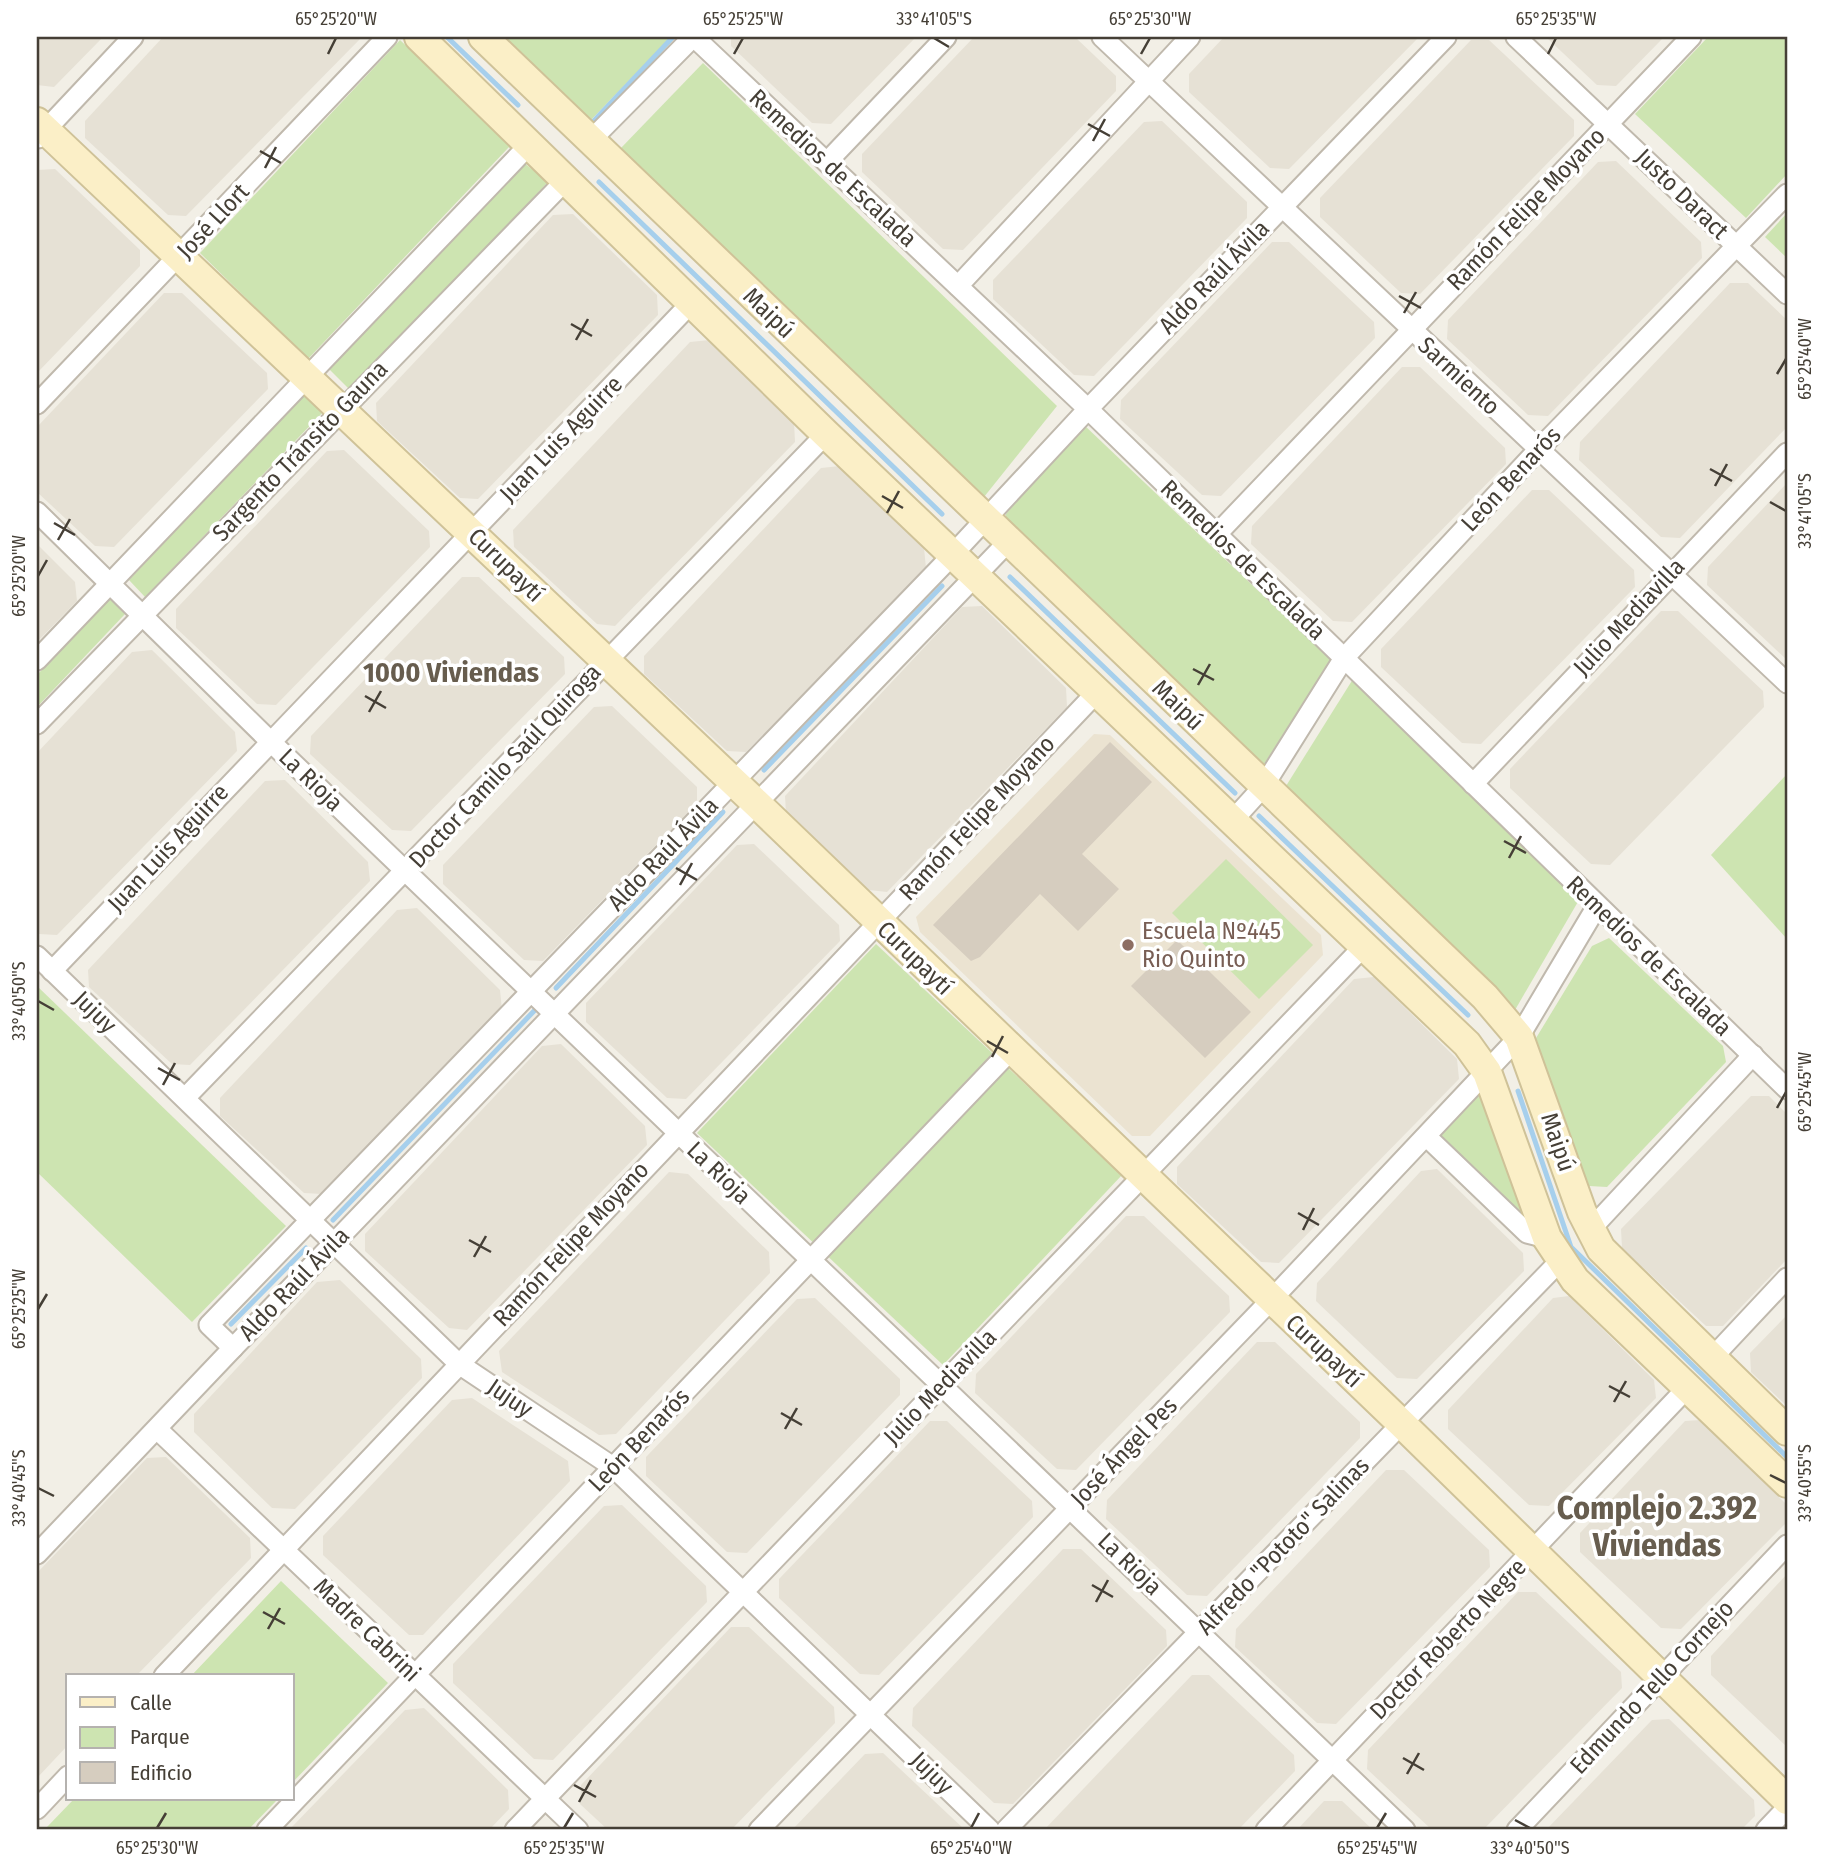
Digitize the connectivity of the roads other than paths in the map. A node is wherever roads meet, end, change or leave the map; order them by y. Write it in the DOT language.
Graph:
graph roads {
  1 [pos="133,37"];
  2 [pos="387,37"];
  3 [pos="419,37"];
  4 [pos="483,37"];
  5 [pos="693,37"];
  6 [pos="946,37"];
  7 [pos="1102,37"];
  8 [pos="1190,37"];
  9 [pos="1446,37"];
  10 [pos="1516,37"];
  11 [pos="1691,37"];
  12 [pos="1149,80"];
  13 [pos="555,105"];
  14 [pos="1609,123"];
  15 [pos="40,131"];
  16 [pos="590,141"];
  17 [pos="530,145"];
  18 [pos="827,162"];
  19 [pos="565,181"];
  20 [pos="1787,194"];
  21 [pos="1284,205"];
  22 [pos="1738,247"];
  23 [pos="180,256"];
  24 [pos="958,286"];
  25 [pos="1787,294"];
  26 [pos="693,302"];
  27 [pos="1411,331"];
  28 [pos="307,377"];
  29 [pos="37,404"];
  30 [pos="342,409"];
  31 [pos="1088,409"];
  32 [pos="826,434"];
  33 [pos="1538,450"];
  34 [pos="1787,453"];
  35 [pos="37,512"];
  36 [pos="985,520"];
  37 [pos="471,532"];
  38 [pos="1217,534"];
  39 [pos="1008,542"];
  40 [pos="953,555"];
  41 [pos="1670,574"];
  42 [pos="976,576"];
  43 [pos="109,583"];
  44 [pos="141,614"];
  45 [pos="1343,658"];
  46 [pos="37,660"];
  47 [pos="605,660"];
  48 [pos="1787,683"];
  49 [pos="1097,692"];
  50 [pos="37,723"];
  51 [pos="272,743"];
  52 [pos="732,781"];
  53 [pos="1473,784"];
  54 [pos="1263,787"];
  55 [pos="755,803"];
  56 [pos="1233,820"];
  57 [pos="406,872"];
  58 [pos="1597,906"];
  59 [pos="878,923"];
  60 [pos="1365,945"];
  61 [pos="37,956"];
  62 [pos="52,971"];
  63 [pos="532,991"];
  64 [pos="554,1014"];
  65 [pos="1519,1037"];
  66 [pos="1011,1050"];
  67 [pos="1753,1055"];
  68 [pos="1487,1072"];
  69 [pos="1787,1089"];
  70 [pos="185,1098"];
  71 [pos="677,1132"];
  72 [pos="1427,1137"];
  73 [pos="1140,1174"];
  74 [pos="311,1219"];
  75 [pos="1589,1231"];
  76 [pos="334,1242"];
  77 [pos="1554,1249"];
  78 [pos="810,1261"];
  79 [pos="1787,1278"];
  80 [pos="1270,1300"];
  81 [pos="233,1348"];
  82 [pos="1712,1359"];
  83 [pos="459,1364"];
  84 [pos="942,1386"];
  85 [pos="1688,1387"];
  86 [pos="1402,1424"];
  87 [pos="157,1429"];
  88 [pos="1787,1431"];
  89 [pos="613,1466"];
  90 [pos="1787,1483"];
  91 [pos="1071,1508"];
  92 [pos="1787,1545"];
  93 [pos="284,1550"];
  94 [pos="1531,1551"];
  95 [pos="37,1554"];
  96 [pos="744,1590"];
  97 [pos="1200,1632"];
  98 [pos="166,1674"];
  99 [pos="416,1675"];
  100 [pos="1661,1676"];
  101 [pos="872,1714"];
  102 [pos="1333,1760"];
  103 [pos="66,1778"];
  104 [pos="545,1799"];
  105 [pos="1787,1800"];
  106 [pos="1787,1808"];
  107 [pos="37,1809"];
  108 [pos="267,1830"];
  109 [pos="515,1830"];
  110 [pos="578,1830"];
  111 [pos="759,1830"];
  112 [pos="990,1830"];
  113 [pos="1006,1830"];
  114 [pos="1266,1830"];
  115 [pos="1405,1830"];
  116 [pos="1517,1830"];
  117 [pos="1766,1830"];
  1 -- 15 [label="street"];
  2 -- 23 [label="street, José Llort"];
  3 -- 17 [label="street, Maipú"];
  4 -- 13 [label="street, Maipú"];
  5 -- 16 [label="street"];
  5 -- 18 [label="street, Remedios de Escalada"];
  6 -- 18 [label="street"];
  7 -- 12 [label="street, Sarmiento"];
  8 -- 12 [label="street"];
  9 -- 21 [label="street, Aldo Raúl Ávila"];
  10 -- 14 [label="street, Justo Daract"];
  11 -- 14 [label="street, Ramón Felipe Moyano"];
  12 -- 21 [label="street, Sarmiento"];
  12 -- 24 [label="street"];
  13 -- 16 [label="street, Maipú"];
  13 -- 17 [label="street"];
  14 -- 22 [label="street, Justo Daract"];
  14 -- 27 [label="street, Ramón Felipe Moyano"];
  15 -- 23 [label="street, Curupaytí"];
  16 -- 19 [label="street"];
  16 -- 36 [label="street, Maipú"];
  17 -- 19 [label="street, Maipú"];
  17 -- 28 [label="street, Sargento Tránsito Gauna"];
  18 -- 24 [label="street, Remedios de Escalada"];
  19 -- 26 [label="street, Maipú"];
  19 -- 30 [label="street, Sargento Tránsito Gauna"];
  20 -- 22 [label="street, León Benarós"];
  21 -- 27 [label="street, Sarmiento"];
  21 -- 31 [label="street, Aldo Raúl Ávila"];
  22 -- 25 [label="street, Justo Daract"];
  22 -- 33 [label="street, León Benarós"];
  23 -- 28 [label="street, Curupaytí"];
  23 -- 29 [label="street, José Llort"];
  24 -- 31 [label="street, Remedios de Escalada"];
  26 -- 32 [label="street, Maipú"];
  26 -- 37 [label="street, Juan Luis Aguirre"];
  27 -- 33 [label="street, Sarmiento"];
  27 -- 38 [label="street, Ramón Felipe Moyano"];
  28 -- 30 [label="street, Curupaytí"];
  28 -- 43 [label="street, Sargento Tránsito Gauna"];
  30 -- 37 [label="street, Curupaytí"];
  30 -- 44 [label="street, Sargento Tránsito Gauna"];
  31 -- 36 [label="street, Aldo Raúl Ávila"];
  31 -- 38 [label="street, Remedios de Escalada"];
  32 -- 40 [label="street, Maipú"];
  32 -- 47 [label="street, Doctor Camilo Saúl Quiroga"];
  33 -- 41 [label="street, Sarmiento"];
  33 -- 45 [label="street, León Benarós"];
  34 -- 41 [label="street, Julio Mediavilla"];
  35 -- 43 [label="street, La Rioja"];
  36 -- 39 [label="street, Maipú"];
  36 -- 40 [label="street, Aldo Raúl Ávila"];
  37 -- 47 [label="street, Curupaytí"];
  37 -- 51 [label="street, Juan Luis Aguirre"];
  38 -- 45 [label="street, Remedios de Escalada"];
  39 -- 42 [label="street, Aldo Raúl Ávila"];
  39 -- 54 [label="street, Maipú"];
  40 -- 42 [label="street, Maipú"];
  40 -- 52 [label="street, Aldo Raúl Ávila"];
  41 -- 48 [label="street, Sarmiento"];
  41 -- 53 [label="street, Julio Mediavilla"];
  42 -- 49 [label="street, Maipú"];
  42 -- 55 [label="street, Aldo Raúl Ávila"];
  43 -- 44 [label="street, La Rioja"];
  43 -- 46 [label="street, Sargento Tránsito Gauna"];
  44 -- 50 [label="street, Sargento Tránsito Gauna"];
  44 -- 51 [label="street, La Rioja"];
  45 -- 53 [label="street, Remedios de Escalada"];
  45 -- 54 [label="street, León Benarós"];
  47 -- 52 [label="street, Curupaytí"];
  47 -- 57 [label="street, Doctor Camilo Saúl Quiroga"];
  49 -- 56 [label="street, Maipú"];
  49 -- 59 [label="street, Ramón Felipe Moyano"];
  51 -- 57 [label="street, La Rioja"];
  51 -- 62 [label="street, Juan Luis Aguirre"];
  52 -- 55 [label="street, Curupaytí"];
  52 -- 63 [label="street, Aldo Raúl Ávila"];
  53 -- 58 [label="street, Remedios de Escalada"];
  54 -- 56 [label="street, León Benarós"];
  54 -- 65 [label="street, Maipú"];
  55 -- 59 [label="street, Curupaytí"];
  55 -- 64 [label="street, Aldo Raúl Ávila"];
  56 -- 60 [label="street, Maipú"];
  57 -- 63 [label="street, La Rioja"];
  57 -- 70 [label="street, Doctor Camilo Saúl Quiroga"];
  58 -- 65 [label="street"];
  58 -- 67 [label="street, Remedios de Escalada"];
  59 -- 66 [label="street, Curupaytí"];
  59 -- 71 [label="street, Ramón Felipe Moyano"];
  60 -- 68 [label="street, Maipú"];
  60 -- 73 [label="street, Julio Mediavilla"];
  61 -- 62 [label="street, Jujuy"];
  62 -- 70 [label="street, Jujuy"];
  63 -- 64 [label="street, La Rioja"];
  63 -- 74 [label="street, Aldo Raúl Ávila"];
  64 -- 71 [label="street, La Rioja"];
  64 -- 76 [label="street, Aldo Raúl Ávila"];
  65 -- 68 [label="street, José Ángel Pes"];
  65 -- 75 [label="street, Maipú"];
  66 -- 73 [label="street, Curupaytí"];
  66 -- 78 [label="street, León Benarós"];
  67 -- 69 [label="street, Remedios de Escalada"];
  67 -- 75 [label="street"];
  68 -- 72 [label="street, José Ángel Pes"];
  68 -- 77 [label="street, Maipú"];
  70 -- 74 [label="street, Jujuy"];
  71 -- 78 [label="street, La Rioja"];
  71 -- 83 [label="street, Ramón Felipe Moyano"];
  72 -- 77 [label="street, Maipú"];
  72 -- 80 [label="street, José Ángel Pes"];
  73 -- 80 [label="street, Curupaytí"];
  73 -- 84 [label="street, Julio Mediavilla"];
  74 -- 76 [label="street, Jujuy"];
  74 -- 81 [label="street, Aldo Raúl Ávila"];
  75 -- 82 [label="street, Maipú"];
  76 -- 81 [label="street, Aldo Raúl Ávila"];
  76 -- 83 [label="street, Jujuy"];
  77 -- 85 [label="street, Maipú"];
  77 -- 86 [label="street, Alfredo \"Pototo\" Salinas"];
  78 -- 84 [label="street, La Rioja"];
  78 -- 89 [label="street, León Benarós"];
  79 -- 82 [label="street"];
  80 -- 86 [label="street, Curupaytí"];
  80 -- 91 [label="street, José Ángel Pes"];
  81 -- 87 [label="street"];
  82 -- 88 [label="street, Maipú"];
  83 -- 89 [label="street, Jujuy"];
  83 -- 93 [label="street, Ramón Felipe Moyano"];
  84 -- 91 [label="street, La Rioja"];
  84 -- 96 [label="street, Julio Mediavilla"];
  85 -- 90 [label="street, Maipú"];
  85 -- 94 [label="street, Doctor Roberto Negre"];
  86 -- 94 [label="street, Curupaytí"];
  86 -- 97 [label="street, Alfredo \"Pototo\" Salinas"];
  87 -- 93 [label="street, Madre Cabrini"];
  87 -- 95 [label="street"];
  89 -- 96 [label="street, Jujuy"];
  89 -- 99 [label="street, León Benarós"];
  91 -- 97 [label="street, La Rioja"];
  91 -- 101 [label="street, José Ángel Pes"];
  92 -- 100 [label="street, Edmundo Tello Cornejo"];
  93 -- 98 [label="street, Ramón Felipe Moyano"];
  93 -- 99 [label="street, Madre Cabrini"];
  94 -- 100 [label="street, Curupaytí"];
  94 -- 102 [label="street, Doctor Roberto Negre"];
  96 -- 101 [label="street, Jujuy"];
  96 -- 104 [label="street, Julio Mediavilla"];
  97 -- 102 [label="street, La Rioja"];
  97 -- 113 [label="street, Alfredo \"Pototo\" Salinas"];
  99 -- 104 [label="street, Madre Cabrini"];
  99 -- 108 [label="street, León Benarós"];
  100 -- 105 [label="street, Curupaytí"];
  100 -- 116 [label="street, Edmundo Tello Cornejo"];
  101 -- 111 [label="street, José Ángel Pes"];
  101 -- 112 [label="street, Jujuy"];
  102 -- 114 [label="street, Doctor Roberto Negre"];
  102 -- 115 [label="street, La Rioja"];
  103 -- 107 [label="street"];
  104 -- 109 [label="street, Julio Mediavilla"];
  104 -- 110 [label="street, Madre Cabrini"];
  106 -- 117 [label="street"];
}
